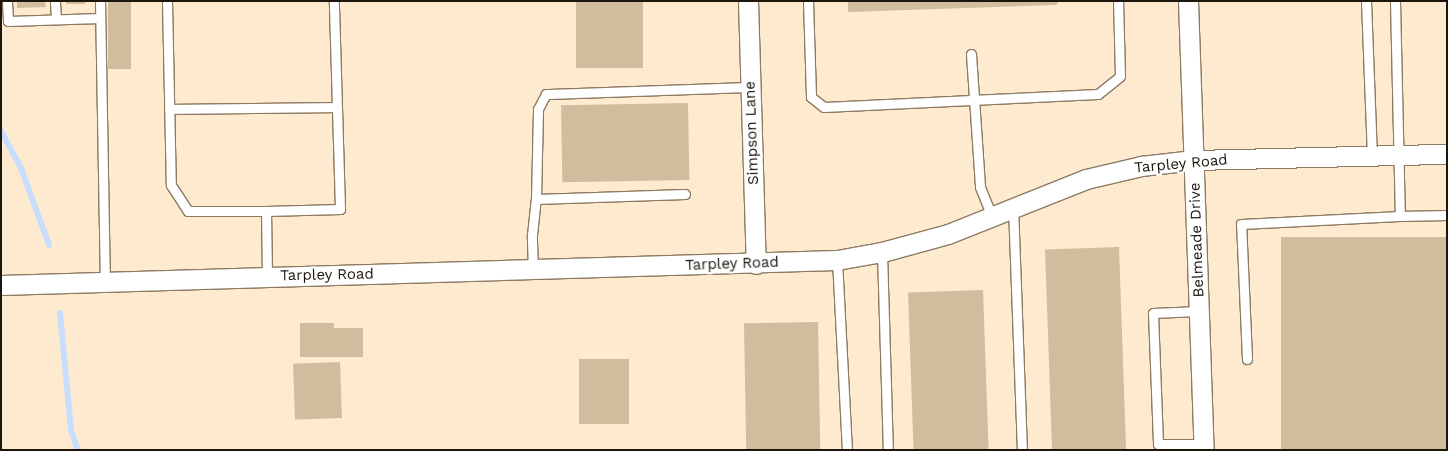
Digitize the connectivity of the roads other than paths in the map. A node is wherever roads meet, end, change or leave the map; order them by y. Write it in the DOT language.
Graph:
graph roads {
  1 [pos="7,1"];
  2 [pos="55,1"];
  3 [pos="100,1"];
  4 [pos="167,1"];
  5 [pos="334,1"];
  6 [pos="748,1"];
  7 [pos="808,1"];
  8 [pos="1118,1"];
  9 [pos="1188,1"];
  10 [pos="1366,1"];
  11 [pos="1395,1"];
  12 [pos="100,18"];
  13 [pos="56,19"];
  14 [pos="972,54"];
  15 [pos="751,86"];
  16 [pos="973,100"];
  17 [pos="337,107"];
  18 [pos="169,108"];
  19 [pos="1447,154"];
  20 [pos="1399,155"];
  21 [pos="1372,156"];
  22 [pos="1194,160"];
  23 [pos="685,194"];
  24 [pos="536,199"];
  25 [pos="1012,206"];
  26 [pos="266,211"];
  27 [pos="1447,215"];
  28 [pos="992,216"];
  29 [pos="1400,216"];
  30 [pos="882,252"];
  31 [pos="837,260"];
  32 [pos="756,264"];
  33 [pos="532,270"];
  34 [pos="267,276"];
  35 [pos="105,282"];
  36 [pos="1,285"];
  37 [pos="1199,311"];
  38 [pos="1247,359"];
  39 [pos="1204,447"];
  40 [pos="847,450"];
  41 [pos="888,450"];
  42 [pos="1022,450"];
  1 -- 13 [label="lane"];
  2 -- 13 [label="lane"];
  3 -- 12 [label="lane"];
  4 -- 18 [label="lane"];
  5 -- 17 [label="lane"];
  6 -- 15 [label="street, Simpson Lane"];
  7 -- 16 [label="lane"];
  8 -- 16 [label="lane"];
  9 -- 22 [label="street, Belmeade Drive"];
  10 -- 21 [label="lane"];
  11 -- 20 [label="lane"];
  12 -- 13 [label="lane"];
  12 -- 35 [label="lane"];
  14 -- 16 [label="lane"];
  15 -- 24 [label="lane"];
  15 -- 32 [label="street, Simpson Lane"];
  16 -- 28 [label="lane"];
  17 -- 18 [label="lane"];
  17 -- 26 [label="lane"];
  18 -- 26 [label="lane"];
  19 -- 20 [label="street, Tarpley Road"];
  20 -- 21 [label="street, Tarpley Road"];
  20 -- 29 [label="lane"];
  21 -- 22 [label="street, Tarpley Road"];
  22 -- 25 [label="street, Tarpley Road"];
  22 -- 37 [label="street, Belmeade Drive"];
  23 -- 24 [label="lane"];
  24 -- 33 [label="lane"];
  25 -- 28 [label="street, Tarpley Road"];
  25 -- 42 [label="lane"];
  26 -- 34 [label="lane"];
  27 -- 29 [label="lane"];
  28 -- 30 [label="street, Tarpley Road"];
  29 -- 38 [label="lane"];
  30 -- 31 [label="street, Tarpley Road"];
  30 -- 41 [label="lane"];
  31 -- 32 [label="street, Tarpley Road"];
  31 -- 40 [label="lane"];
  32 -- 33 [label="street, Tarpley Road"];
  33 -- 34 [label="street, Tarpley Road"];
  34 -- 35 [label="street, Tarpley Road"];
  35 -- 36 [label="street, Tarpley Road"];
  37 -- 39 [label="street, Belmeade Drive"];
  37 -- 39 [label="lane"];
}
